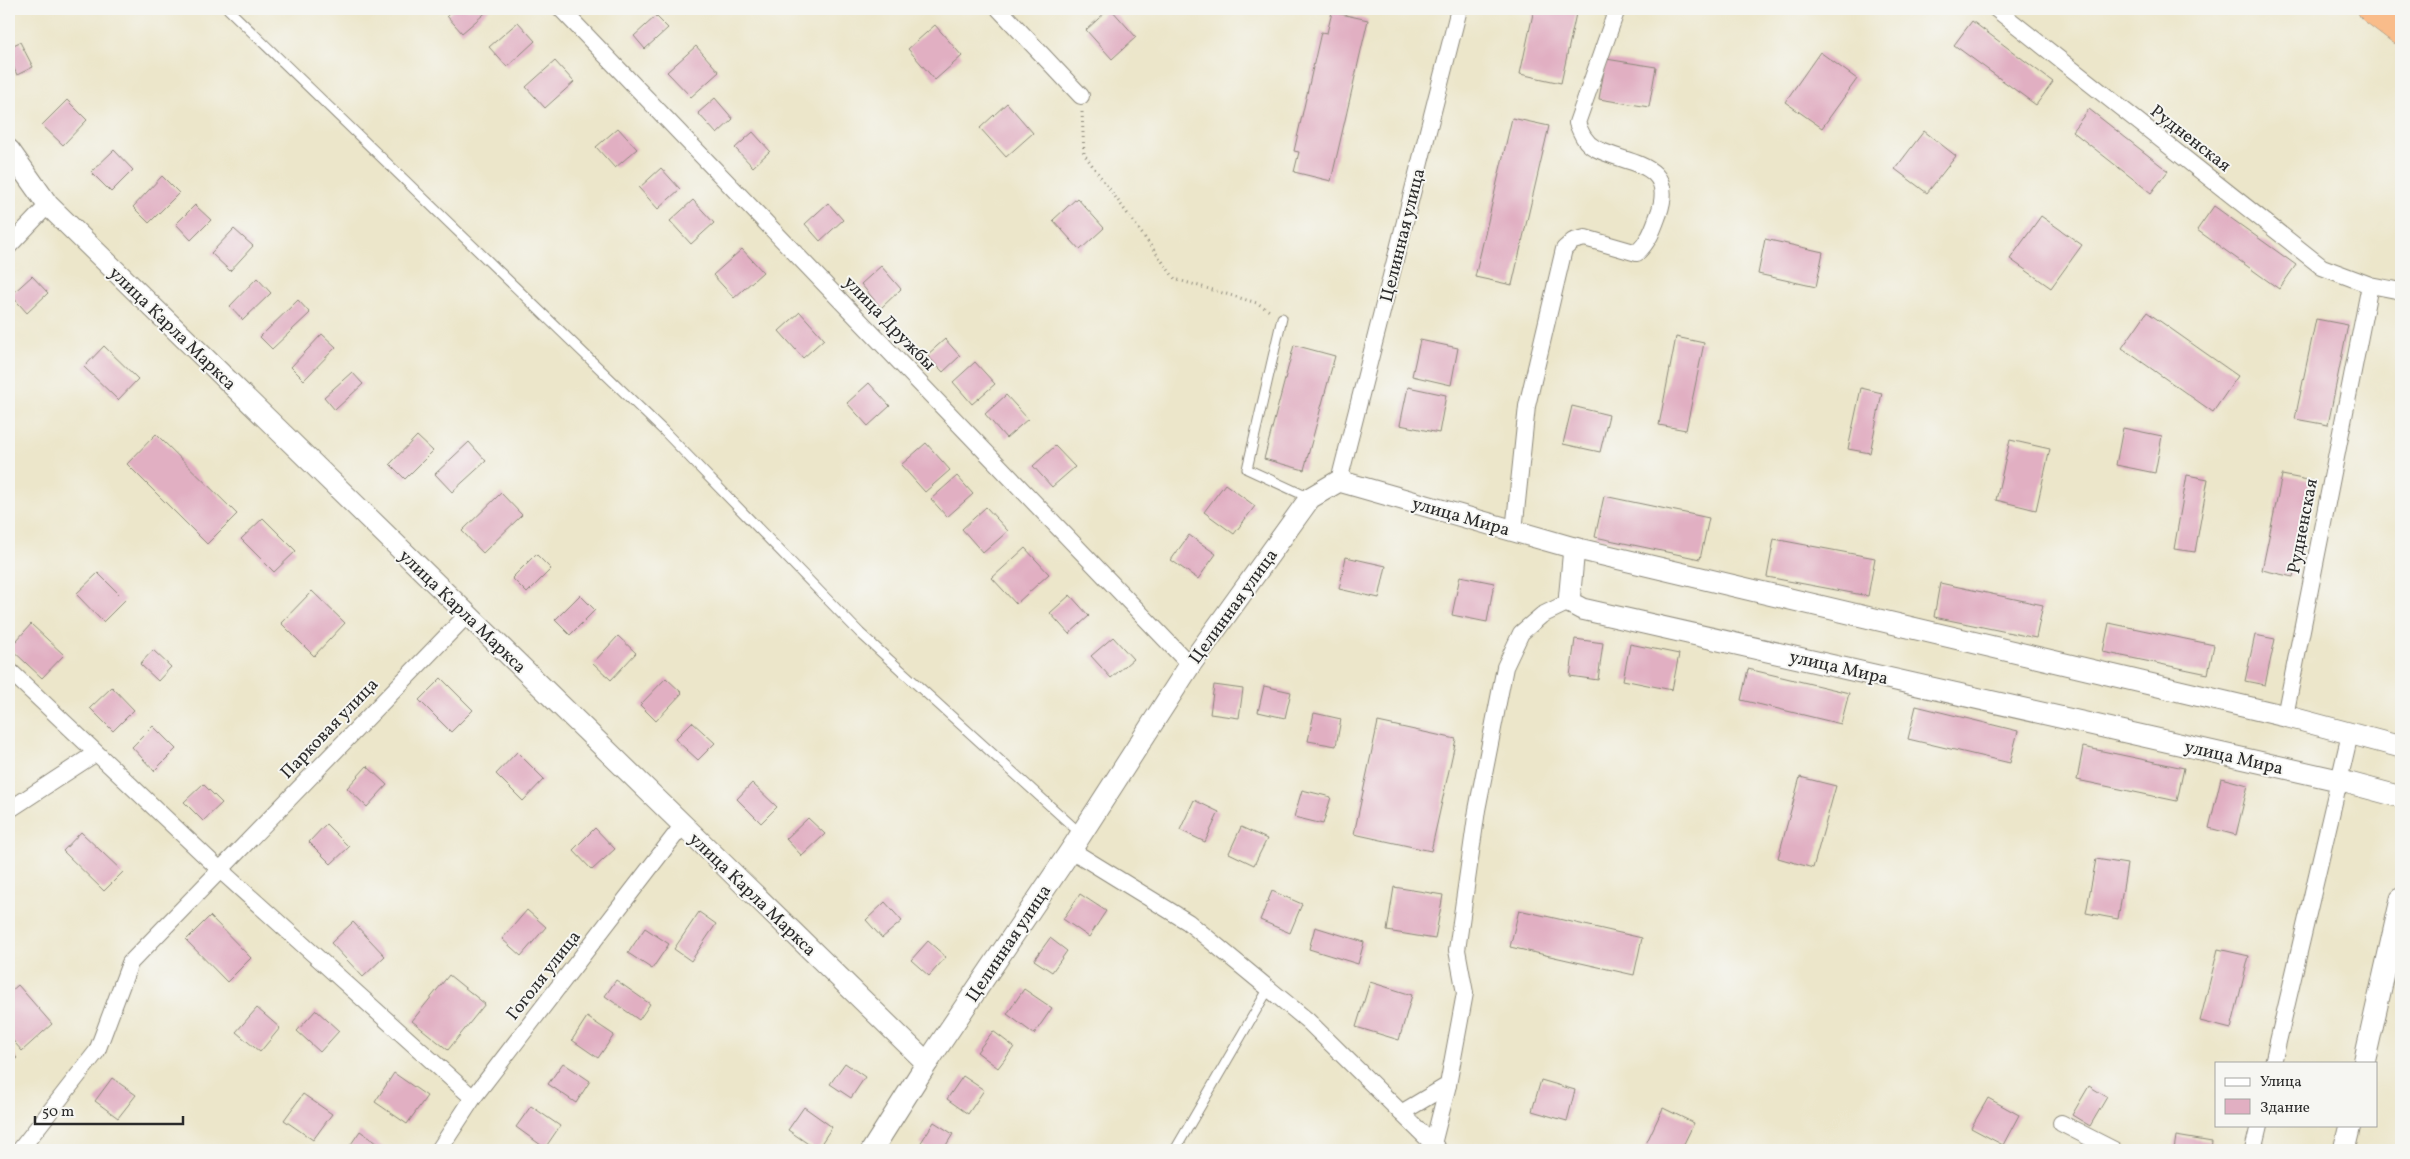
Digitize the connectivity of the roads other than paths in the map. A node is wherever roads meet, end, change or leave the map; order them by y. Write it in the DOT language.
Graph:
graph roads {
  1 [pos="228,9"];
  2 [pos="560,9"];
  3 [pos="999,9"];
  4 [pos="1459,9"];
  5 [pos="1617,9"];
  6 [pos="1996,9"];
  7 [pos="2372,9"];
  8 [pos="2401,30"];
  9 [pos="1081,96"];
  10 [pos="9,150"];
  11 [pos="48,206"];
  12 [pos="9,246"];
  13 [pos="2370,285"];
  14 [pos="2401,291"];
  15 [pos="1282,318"];
  16 [pos="1339,480"];
  17 [pos="1310,498"];
  18 [pos="1514,531"];
  19 [pos="1574,548"];
  20 [pos="1568,602"];
  21 [pos="467,615"];
  22 [pos="1190,665"];
  23 [pos="9,670"];
  24 [pos="2285,716"];
  25 [pos="2350,734"];
  26 [pos="2401,746"];
  27 [pos="96,753"];
  28 [pos="2338,780"];
  29 [pos="2401,797"];
  30 [pos="9,810"];
  31 [pos="682,826"];
  32 [pos="1076,842"];
  33 [pos="219,869"];
  34 [pos="2401,899"];
  35 [pos="1269,988"];
  36 [pos="2273,1062"];
  37 [pos="2364,1062"];
  38 [pos="927,1063"];
  39 [pos="1448,1085"];
  40 [pos="473,1098"];
  41 [pos="1401,1113"];
  42 [pos="2061,1123"];
  43 [pos="2259,1126"];
  44 [pos="2350,1126"];
  45 [pos="1436,1147"];
  46 [pos="20,1150"];
  47 [pos="438,1150"];
  48 [pos="872,1150"];
  49 [pos="1174,1150"];
  50 [pos="2114,1150"];
  51 [pos="2253,1150"];
  52 [pos="2344,1150"];
  1 -- 32 [label="lane"];
  2 -- 22 [label="street, улица Дружбы"];
  3 -- 9 [label="street"];
  4 -- 16 [label="street, Целинная улица"];
  5 -- 18 [label="street"];
  6 -- 13 [label="street, Рудненская"];
  7 -- 8 [label="highway"];
  10 -- 11 [label="street, улица Карла Маркса"];
  11 -- 12 [label="street"];
  11 -- 21 [label="street, улица Карла Маркса"];
  13 -- 14 [label="street, Рудненская"];
  13 -- 24 [label="street, Рудненская"];
  15 -- 17 [label="lane"];
  16 -- 17 [label="street, Целинная улица"];
  16 -- 18 [label="street, улица Мира"];
  17 -- 22 [label="street, Целинная улица"];
  18 -- 19 [label="street, улица Мира"];
  19 -- 20 [label="street"];
  19 -- 24 [label="street, улица Мира"];
  20 -- 28 [label="street, улица Мира"];
  20 -- 39 [label="street"];
  21 -- 31 [label="street, улица Карла Маркса"];
  21 -- 33 [label="street, Парковая улица"];
  22 -- 32 [label="street, Целинная улица"];
  23 -- 27 [label="street"];
  24 -- 25 [label="street, улица Мира"];
  25 -- 26 [label="street, улица Мира"];
  25 -- 28 [label="street"];
  27 -- 30 [label="street"];
  27 -- 33 [label="street"];
  28 -- 29 [label="street, улица Мира"];
  28 -- 36 [label="street"];
  31 -- 38 [label="street, улица Карла Маркса"];
  31 -- 40 [label="street, Гоголя улица"];
  32 -- 35 [label="street"];
  32 -- 38 [label="street, Целинная улица"];
  33 -- 40 [label="street"];
  33 -- 46 [label="street, Парковая улица"];
  34 -- 37 [label="street"];
  35 -- 41 [label="street"];
  35 -- 49 [label="lane"];
  38 -- 48 [label="street, Целинная улица"];
  39 -- 41 [label="street"];
  39 -- 45 [label="street"];
  40 -- 47 [label="street, Гоголя улица"];
  41 -- 45 [label="street"];
  42 -- 50 [label="street"];
  43 -- 51 [label="street"];
  44 -- 52 [label="street"];
}
